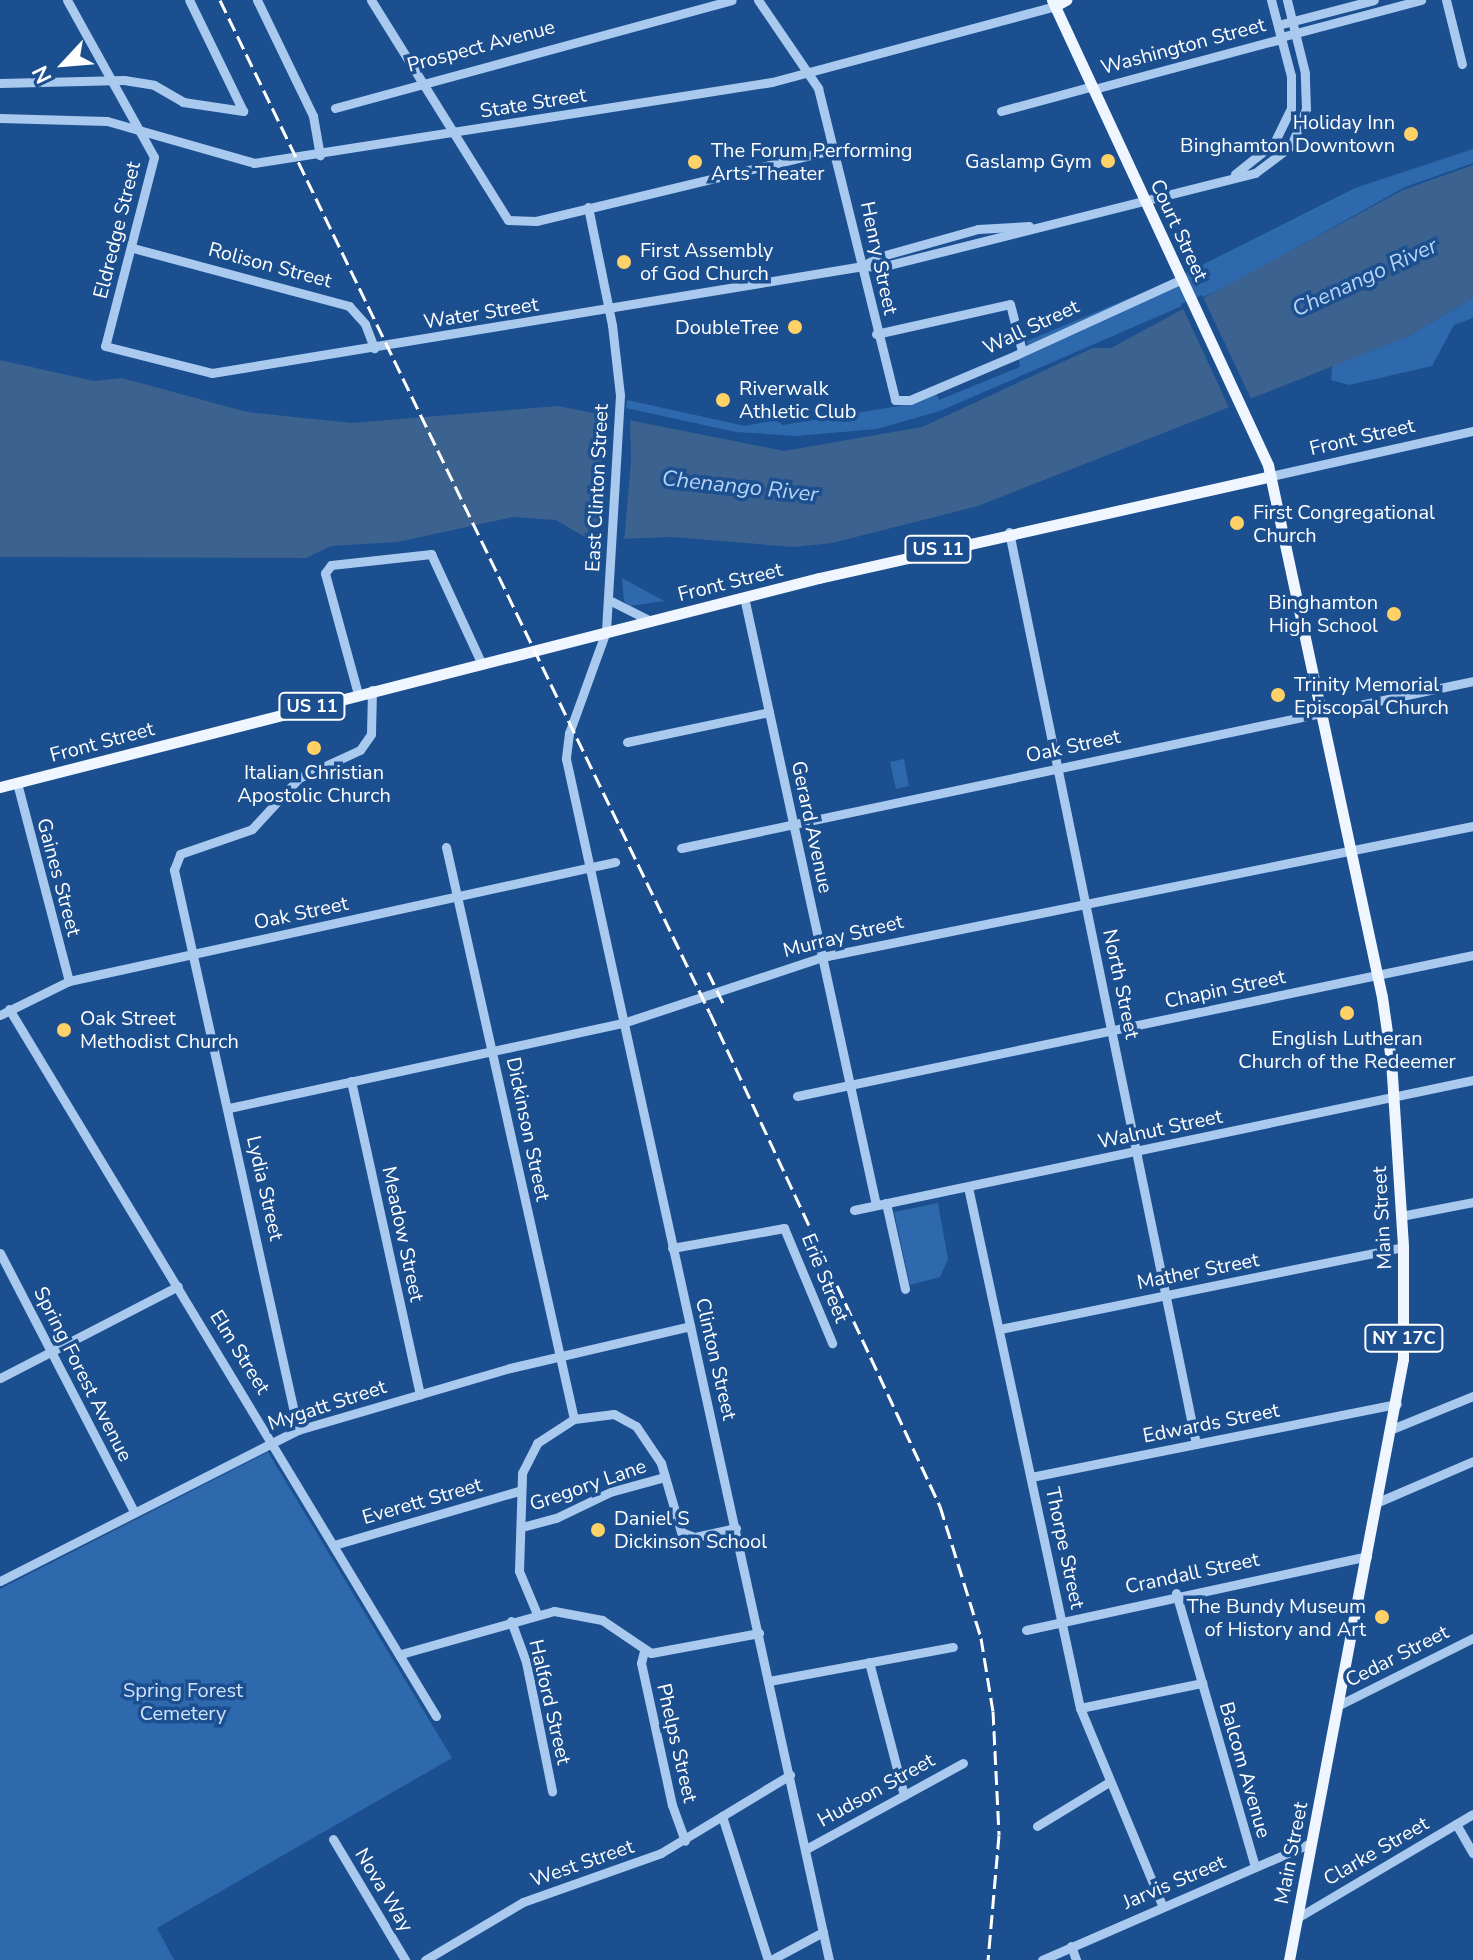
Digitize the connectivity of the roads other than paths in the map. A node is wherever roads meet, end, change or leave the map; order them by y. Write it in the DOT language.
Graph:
graph roads {
  1 [pos="67,0"];
  2 [pos="189,0"];
  3 [pos="257,0"];
  4 [pos="371,0"];
  5 [pos="732,0"];
  6 [pos="758,0"];
  7 [pos="1066,0"];
  8 [pos="1271,0"];
  9 [pos="1287,0"];
  10 [pos="1374,0"];
  11 [pos="1421,0"];
  12 [pos="1446,0"];
  13 [pos="1053,3"];
  14 [pos="1292,21"];
  15 [pos="1278,25"];
  16 [pos="1295,33"];
  17 [pos="1281,38"];
  18 [pos="1462,64"];
  19 [pos="809,72"];
  20 [pos="114,79"];
  21 [pos="419,82"];
  22 [pos="0,83"];
  23 [pos="1094,87"];
  24 [pos="335,108"];
  25 [pos="1001,111"];
  26 [pos="0,118"];
  27 [pos="144,133"];
  28 [pos="451,135"];
  29 [pos="836,149"];
  30 [pos="320,155"];
  31 [pos="1234,175"];
  32 [pos="1145,198"];
  33 [pos="588,207"];
  34 [pos="133,248"];
  35 [pos="863,266"];
  36 [pos="1184,283"];
  37 [pos="609,311"];
  38 [pos="876,334"];
  39 [pos="105,346"];
  40 [pos="374,348"];
  41 [pos="1022,351"];
  42 [pos="895,400"];
  43 [pos="1473,431"];
  44 [pos="1271,476"];
  45 [pos="1009,532"];
  46 [pos="744,597"];
  47 [pos="609,600"];
  48 [pos="649,620"];
  49 [pos="606,631"];
  50 [pos="481,662"];
  51 [pos="1473,681"];
  52 [pos="372,690"];
  53 [pos="358,694"];
  54 [pos="769,712"];
  55 [pos="1322,713"];
  56 [pos="627,742"];
  57 [pos="567,767"];
  58 [pos="1056,768"];
  59 [pos="17,783"];
  60 [pos="0,787"];
  61 [pos="793,824"];
  62 [pos="1473,826"];
  63 [pos="446,847"];
  64 [pos="681,848"];
  65 [pos="1351,850"];
  66 [pos="615,862"];
  67 [pos="590,868"];
  68 [pos="458,897"];
  69 [pos="1085,902"];
  70 [pos="194,954"];
  71 [pos="1473,955"];
  72 [pos="822,957"];
  73 [pos="1378,975"];
  74 [pos="69,981"];
  75 [pos="4,1012"];
  76 [pos="623,1023"];
  77 [pos="1112,1031"];
  78 [pos="492,1050"];
  79 [pos="1473,1080"];
  80 [pos="351,1081"];
  81 [pos="850,1085"];
  82 [pos="797,1096"];
  83 [pos="1394,1097"];
  84 [pos="229,1108"];
  85 [pos="1137,1152"];
  86 [pos="968,1187"];
  87 [pos="1473,1202"];
  88 [pos="881,1204"];
  89 [pos="854,1210"];
  90 [pos="1401,1216"];
  91 [pos="1403,1247"];
  92 [pos="672,1248"];
  93 [pos="0,1253"];
  94 [pos="178,1286"];
  95 [pos="905,1289"];
  96 [pos="1169,1295"];
  97 [pos="690,1326"];
  98 [pos="1000,1329"];
  99 [pos="832,1343"];
  100 [pos="51,1352"];
  101 [pos="559,1356"];
  102 [pos="0,1378"];
  103 [pos="420,1394"];
  104 [pos="1473,1396"];
  105 [pos="1397,1404"];
  106 [pos="574,1419"];
  107 [pos="1392,1429"];
  108 [pos="298,1430"];
  109 [pos="272,1440"];
  110 [pos="1196,1444"];
  111 [pos="1473,1461"];
  112 [pos="665,1477"];
  113 [pos="1031,1477"];
  114 [pos="519,1491"];
  115 [pos="1378,1502"];
  116 [pos="134,1512"];
  117 [pos="522,1527"];
  118 [pos="736,1528"];
  119 [pos="334,1545"];
  120 [pos="1367,1556"];
  121 [pos="0,1581"];
  122 [pos="1176,1593"];
  123 [pos="537,1614"];
  124 [pos="511,1621"];
  125 [pos="1061,1621"];
  126 [pos="1026,1630"];
  127 [pos="759,1633"];
  128 [pos="1473,1638"];
  129 [pos="953,1647"];
  130 [pos="644,1651"];
  131 [pos="401,1654"];
  132 [pos="869,1662"];
  133 [pos="769,1681"];
  134 [pos="1202,1683"];
  135 [pos="1337,1706"];
  136 [pos="1080,1708"];
  137 [pos="436,1716"];
  138 [pos="963,1763"];
  139 [pos="790,1775"];
  140 [pos="1109,1782"];
  141 [pos="552,1791"];
  142 [pos="904,1795"];
  143 [pos="1473,1814"];
  144 [pos="722,1816"];
  145 [pos="1456,1824"];
  146 [pos="1037,1826"];
  147 [pos="333,1839"];
  148 [pos="685,1841"];
  149 [pos="1311,1843"];
  150 [pos="806,1849"];
  151 [pos="1473,1853"];
  152 [pos="1255,1867"];
  153 [pos="1162,1905"];
  154 [pos="1297,1918"];
  155 [pos="823,1932"];
  156 [pos="1071,1946"];
  157 [pos="1047,1958"];
  158 [pos="405,1960"];
  159 [pos="425,1960"];
  160 [pos="769,1960"];
  161 [pos="829,1960"];
  162 [pos="1076,1960"];
  163 [pos="1289,1960"];
  1 -- 20 [label="street, Eldredge Street"];
  2 -- 20 [label="street"];
  3 -- 30 [label="street"];
  4 -- 21 [label="street"];
  5 -- 21 [label="street, Prospect Avenue"];
  6 -- 19 [label="street, Henry Street"];
  7 -- 13 [label="main road, State Street"];
  8 -- 15 [label="street"];
  9 -- 14 [label="street, Water Street"];
  10 -- 14 [label="street, Washington Street"];
  11 -- 16 [label="street, Washington Street"];
  12 -- 18 [label="street"];
  13 -- 19 [label="street, State Street"];
  13 -- 23 [label="main road, Court Street"];
  14 -- 15 [label="street, Washington Street"];
  14 -- 16 [label="street, Water Street"];
  15 -- 17 [label="street"];
  16 -- 17 [label="street, Washington Street"];
  16 -- 31 [label="street, Water Street"];
  17 -- 23 [label="street, Washington Street"];
  17 -- 31 [label="street"];
  19 -- 28 [label="street, State Street"];
  19 -- 29 [label="street, Henry Street"];
  20 -- 22 [label="street"];
  20 -- 27 [label="street, Eldredge Street"];
  21 -- 24 [label="street, Prospect Avenue"];
  21 -- 28 [label="street"];
  23 -- 25 [label="street, Washington Street"];
  23 -- 32 [label="main road, Court Street"];
  26 -- 27 [label="street, State Street"];
  27 -- 30 [label="street, State Street"];
  27 -- 34 [label="street, Eldredge Street"];
  28 -- 30 [label="street, State Street"];
  28 -- 33 [label="street"];
  29 -- 33 [label="street"];
  29 -- 35 [label="street, Henry Street"];
  31 -- 32 [label="street, Water Street"];
  32 -- 35 [label="street, Water Street"];
  32 -- 36 [label="main road, Court Street"];
  33 -- 37 [label="street, East Clinton Street"];
  34 -- 39 [label="street, Eldredge Street"];
  34 -- 40 [label="street, Rolison Street"];
  35 -- 37 [label="street, Water Street"];
  35 -- 38 [label="street, Henry Street"];
  36 -- 41 [label="street, Wall Street"];
  36 -- 44 [label="main road, Court Street"];
  37 -- 40 [label="street, Water Street"];
  37 -- 47 [label="street, East Clinton Street"];
  38 -- 41 [label="street"];
  38 -- 42 [label="street, Henry Street"];
  39 -- 40 [label="street, Water Street"];
  41 -- 42 [label="street, Wall Street"];
  43 -- 44 [label="street, Front Street"];
  44 -- 45 [label="main road, Front Street / US 11"];
  44 -- 55 [label="main road, Main Street / NY 17C"];
  45 -- 46 [label="main road, Front Street / US 11"];
  45 -- 58 [label="street, North Street"];
  46 -- 48 [label="main road, Front Street / US 11"];
  46 -- 54 [label="street, Gerard Avenue"];
  47 -- 48 [label="street"];
  47 -- 49 [label="street, East Clinton Street"];
  48 -- 49 [label="main road, Front Street / US 11"];
  49 -- 50 [label="main road, Front Street / US 11"];
  49 -- 57 [label="street, East Clinton Street"];
  50 -- 52 [label="main road, Front Street / US 11"];
  50 -- 53 [label="street"];
  51 -- 55 [label="street, Oak Street"];
  52 -- 53 [label="main road, Front Street / US 11"];
  52 -- 70 [label="street, Lydia Street"];
  53 -- 59 [label="main road, Front Street / US 11"];
  54 -- 56 [label="street"];
  54 -- 61 [label="street, Gerard Avenue"];
  55 -- 58 [label="street, Oak Street"];
  55 -- 65 [label="main road, Main Street / NY 17C"];
  57 -- 67 [label="street, Clinton Street"];
  58 -- 61 [label="street, Oak Street"];
  58 -- 69 [label="street, North Street"];
  59 -- 60 [label="main road, Front Street / US 11"];
  59 -- 74 [label="street, Gaines Street"];
  61 -- 64 [label="street, Oak Street"];
  61 -- 72 [label="street, Gerard Avenue"];
  62 -- 65 [label="street, Murray Street"];
  63 -- 68 [label="street, Dickinson Street"];
  65 -- 69 [label="street, Murray Street"];
  65 -- 73 [label="main road, Main Street / NY 17C"];
  66 -- 67 [label="street, Oak Street"];
  67 -- 68 [label="street, Oak Street"];
  67 -- 76 [label="street, Clinton Street"];
  68 -- 70 [label="street, Oak Street"];
  68 -- 78 [label="street, Dickinson Street"];
  69 -- 72 [label="street, Murray Street"];
  69 -- 77 [label="street, North Street"];
  70 -- 74 [label="street, Oak Street"];
  70 -- 84 [label="street, Lydia Street"];
  71 -- 73 [label="street, Chapin Street"];
  72 -- 76 [label="street, Murray Street"];
  72 -- 81 [label="street, Gerard Avenue"];
  73 -- 77 [label="street, Chapin Street"];
  73 -- 83 [label="main road, Main Street / NY 17C"];
  74 -- 75 [label="street, Oak Street"];
  75 -- 94 [label="street, Elm Street"];
  76 -- 78 [label="street, Murray Street"];
  76 -- 92 [label="street, Clinton Street"];
  77 -- 81 [label="street, Chapin Street"];
  77 -- 85 [label="street, North Street"];
  78 -- 80 [label="street, Murray Street"];
  78 -- 101 [label="street, Dickinson Street"];
  79 -- 83 [label="street, Walnut Street"];
  80 -- 84 [label="street, Murray Street"];
  80 -- 103 [label="street, Meadow Street"];
  81 -- 82 [label="street, Chapin Street"];
  81 -- 88 [label="street, Gerard Avenue"];
  83 -- 85 [label="street, Walnut Street"];
  83 -- 90 [label="main road, Main Street / NY 17C"];
  84 -- 108 [label="street, Lydia Street"];
  85 -- 86 [label="street, Walnut Street"];
  85 -- 96 [label="street, North Street"];
  86 -- 88 [label="street, Walnut Street"];
  86 -- 98 [label="street, Thorpe Street"];
  87 -- 90 [label="street"];
  88 -- 89 [label="street, Walnut Street"];
  88 -- 95 [label="street, Gerard Avenue"];
  90 -- 91 [label="main road, Main Street / NY 17C"];
  91 -- 96 [label="street, Mather Street"];
  91 -- 105 [label="main road, Main Street / NY 17C"];
  92 -- 97 [label="street, Clinton Street"];
  92 -- 99 [label="street, Erie Street"];
  93 -- 100 [label="street, Spring Forest Avenue"];
  94 -- 100 [label="street"];
  94 -- 109 [label="street, Elm Street"];
  96 -- 98 [label="street, Mather Street"];
  96 -- 110 [label="street, North Street"];
  97 -- 101 [label="street, Mygatt Street"];
  97 -- 118 [label="street, Clinton Street"];
  98 -- 113 [label="street, Thorpe Street"];
  100 -- 102 [label="street"];
  100 -- 116 [label="street, Spring Forest Avenue"];
  101 -- 103 [label="street, Mygatt Street"];
  101 -- 106 [label="street, Dickinson Street"];
  103 -- 108 [label="street, Mygatt Street"];
  104 -- 107 [label="street"];
  105 -- 107 [label="main road, Main Street / NY 17C"];
  105 -- 110 [label="street, Edwards Street"];
  106 -- 112 [label="street"];
  106 -- 114 [label="street"];
  107 -- 115 [label="main road, Main Street / NY 17C"];
  108 -- 109 [label="street, Mygatt Street"];
  109 -- 116 [label="street, Mygatt Street"];
  109 -- 119 [label="street, Elm Street"];
  110 -- 113 [label="street, Edwards Street"];
  111 -- 115 [label="street"];
  112 -- 117 [label="street, Gregory Lane"];
  112 -- 118 [label="street"];
  113 -- 125 [label="street, Thorpe Street"];
  114 -- 117 [label="street"];
  114 -- 119 [label="street, Everett Street"];
  115 -- 120 [label="main road, Main Street / NY 17C"];
  116 -- 121 [label="street, Mygatt Street"];
  117 -- 123 [label="street"];
  118 -- 127 [label="street, Clinton Street"];
  119 -- 131 [label="street, Elm Street"];
  120 -- 122 [label="street, Crandall Street"];
  120 -- 135 [label="main road, Main Street / NY 17C"];
  122 -- 125 [label="street, Crandall Street"];
  122 -- 134 [label="street, Balcom Avenue"];
  123 -- 124 [label="street"];
  123 -- 130 [label="street"];
  124 -- 131 [label="street"];
  124 -- 141 [label="street, Halford Street"];
  125 -- 126 [label="street, Crandall Street"];
  125 -- 136 [label="street, Thorpe Street"];
  127 -- 130 [label="street"];
  127 -- 133 [label="street, Clinton Street"];
  128 -- 135 [label="street, Cedar Street"];
  129 -- 132 [label="street"];
  130 -- 148 [label="street, Phelps Street"];
  131 -- 137 [label="street, Elm Street"];
  132 -- 133 [label="street"];
  132 -- 142 [label="street"];
  133 -- 139 [label="street, Clinton Street"];
  134 -- 136 [label="street"];
  134 -- 152 [label="street, Balcom Avenue"];
  135 -- 149 [label="main road, Main Street / NY 17C"];
  136 -- 140 [label="street, Thorpe Street"];
  138 -- 142 [label="street, Hudson Street"];
  139 -- 144 [label="street, West Street"];
  139 -- 150 [label="street, Clinton Street"];
  140 -- 146 [label="street"];
  140 -- 153 [label="street, Thorpe Street"];
  142 -- 150 [label="street, Hudson Street"];
  143 -- 145 [label="street, Clarke Street"];
  144 -- 148 [label="street, West Street"];
  144 -- 160 [label="street"];
  145 -- 151 [label="street"];
  145 -- 154 [label="street, Clarke Street"];
  147 -- 158 [label="street, Nova Way"];
  148 -- 159 [label="street, West Street"];
  149 -- 152 [label="street, Jarvis Street"];
  149 -- 154 [label="main road, Main Street / NY 17C"];
  150 -- 155 [label="street, Clinton Street"];
  152 -- 153 [label="street, Jarvis Street"];
  153 -- 156 [label="street, Jarvis Street"];
  154 -- 163 [label="main road, Main Street / NY 17C"];
  155 -- 160 [label="street"];
  155 -- 161 [label="street, Clinton Street"];
  156 -- 157 [label="street, Jarvis Street"];
  156 -- 162 [label="street"];
}
